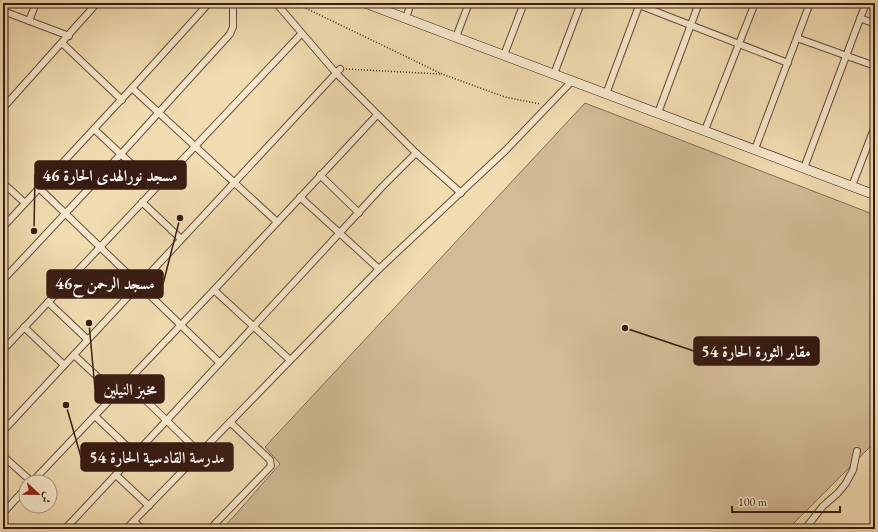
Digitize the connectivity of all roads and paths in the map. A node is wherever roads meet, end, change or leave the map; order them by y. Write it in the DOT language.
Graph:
graph roads {
  1 [pos="36,3"];
  2 [pos="97,3"];
  3 [pos="209,3"];
  4 [pos="233,3"];
  5 [pos="276,3"];
  6 [pos="295,3"];
  7 [pos="411,3"];
  8 [pos="469,3"];
  9 [pos="524,3"];
  10 [pos="581,3"];
  11 [pos="699,3"];
  12 [pos="754,3"];
  13 [pos="810,3"];
  14 [pos="866,3"];
  15 [pos="370,4"];
  16 [pos="640,4"];
  17 [pos="3,11"];
  18 [pos="406,18"];
  19 [pos="860,18"];
  20 [pos="30,21"];
  21 [pos="875,24"];
  22 [pos="691,25"];
  23 [pos="301,34"];
  24 [pos="68,36"];
  25 [pos="456,37"];
  26 [pos="797,38"];
  27 [pos="62,43"];
  28 [pos="739,44"];
  29 [pos="846,55"];
  30 [pos="504,56"];
  31 [pos="788,63"];
  32 [pos="875,66"];
  33 [pos="338,71"];
  34 [pos="442,74"];
  35 [pos="554,74"];
  36 [pos="572,81"];
  37 [pos="132,88"];
  38 [pos="606,94"];
  39 [pos="122,100"];
  40 [pos="550,106"];
  41 [pos="3,108"];
  42 [pos="658,112"];
  43 [pos="159,113"];
  44 [pos="377,115"];
  45 [pos="875,126"];
  46 [pos="94,129"];
  47 [pos="705,130"];
  48 [pos="195,146"];
  49 [pos="755,149"];
  50 [pos="416,153"];
  51 [pos="121,154"];
  52 [pos="804,168"];
  53 [pos="320,175"];
  54 [pos="3,183"];
  55 [pos="234,183"];
  56 [pos="852,186"];
  57 [pos="156,187"];
  58 [pos="39,188"];
  59 [pos="461,193"];
  60 [pos="875,195"];
  61 [pos="300,197"];
  62 [pos="142,202"];
  63 [pos="25,203"];
  64 [pos="358,213"];
  65 [pos="66,214"];
  66 [pos="277,222"];
  67 [pos="3,227"];
  68 [pos="339,233"];
  69 [pos="182,239"];
  70 [pos="100,247"];
  71 [pos="379,269"];
  72 [pos="3,270"];
  73 [pos="8,275"];
  74 [pos="3,280"];
  75 [pos="139,285"];
  76 [pos="214,290"];
  77 [pos="48,302"];
  78 [pos="181,325"];
  79 [pos="24,327"];
  80 [pos="254,327"];
  81 [pos="88,340"];
  82 [pos="3,350"];
  83 [pos="74,355"];
  84 [pos="290,360"];
  85 [pos="220,363"];
  86 [pos="64,365"];
  87 [pos="128,382"];
  88 [pos="116,394"];
  89 [pos="95,416"];
  90 [pos="168,420"];
  91 [pos="230,422"];
  92 [pos="3,431"];
  93 [pos="857,451"];
  94 [pos="200,453"];
  95 [pos="135,454"];
  96 [pos="3,456"];
  97 [pos="23,474"];
  98 [pos="40,474"];
  99 [pos="116,475"];
  100 [pos="18,497"];
  101 [pos="149,506"];
  102 [pos="3,513"];
  103 [pos="134,521"];
  104 [pos="67,528"];
  105 [pos="126,529"];
  106 [pos="142,529"];
  107 [pos="210,529"];
  108 [pos="805,529"];
  1 -- 20 [label="street"];
  2 -- 24 [label="street"];
  3 -- 37 [label="street"];
  4 -- 43 [label="street"];
  5 -- 23 [label="street"];
  6 -- 34 [label="path"];
  7 -- 18 [label="street"];
  8 -- 25 [label="street"];
  9 -- 30 [label="street"];
  10 -- 35 [label="street"];
  11 -- 22 [label="street"];
  12 -- 28 [label="street"];
  13 -- 26 [label="street"];
  14 -- 19 [label="street"];
  15 -- 18 [label="main road"];
  16 -- 22 [label="street"];
  16 -- 38 [label="street"];
  17 -- 20 [label="street"];
  18 -- 25 [label="main road"];
  19 -- 21 [label="street"];
  19 -- 29 [label="street"];
  20 -- 24 [label="street"];
  22 -- 28 [label="street"];
  22 -- 42 [label="street"];
  23 -- 33 [label="street"];
  23 -- 48 [label="street"];
  24 -- 27 [label="street"];
  25 -- 30 [label="main road"];
  26 -- 29 [label="street"];
  26 -- 31 [label="street"];
  27 -- 39 [label="street"];
  27 -- 41 [label="street"];
  28 -- 31 [label="street"];
  28 -- 47 [label="street"];
  29 -- 32 [label="street"];
  29 -- 52 [label="street"];
  30 -- 35 [label="main road"];
  31 -- 49 [label="street"];
  33 -- 34 [label="path"];
  33 -- 44 [label="street"];
  33 -- 55 [label="street"];
  34 -- 40 [label="path"];
  35 -- 36 [label="main road"];
  36 -- 38 [label="main road"];
  36 -- 40 [label="street"];
  37 -- 39 [label="street"];
  37 -- 43 [label="street"];
  38 -- 42 [label="main road"];
  39 -- 46 [label="street"];
  40 -- 59 [label="street"];
  42 -- 47 [label="main road"];
  43 -- 48 [label="street"];
  43 -- 51 [label="street"];
  44 -- 50 [label="street"];
  44 -- 53 [label="street"];
  45 -- 56 [label="street"];
  46 -- 51 [label="street"];
  46 -- 58 [label="street"];
  47 -- 49 [label="main road"];
  48 -- 55 [label="street"];
  48 -- 57 [label="street"];
  49 -- 52 [label="main road"];
  50 -- 59 [label="street"];
  50 -- 64 [label="street"];
  51 -- 57 [label="street"];
  51 -- 65 [label="street"];
  52 -- 56 [label="main road"];
  53 -- 61 [label="street"];
  53 -- 64 [label="street"];
  54 -- 63 [label="street"];
  55 -- 66 [label="street"];
  55 -- 69 [label="street"];
  56 -- 60 [label="main road"];
  57 -- 62 [label="street"];
  58 -- 63 [label="street"];
  58 -- 65 [label="street"];
  59 -- 71 [label="street"];
  61 -- 66 [label="street"];
  61 -- 68 [label="street"];
  62 -- 69 [label="street"];
  62 -- 70 [label="street"];
  63 -- 67 [label="street"];
  64 -- 68 [label="street"];
  65 -- 70 [label="street"];
  65 -- 73 [label="street"];
  66 -- 76 [label="street"];
  68 -- 71 [label="street"];
  68 -- 80 [label="street"];
  69 -- 75 [label="street"];
  70 -- 75 [label="street"];
  70 -- 77 [label="street"];
  71 -- 84 [label="street"];
  72 -- 73 [label="street"];
  73 -- 74 [label="street"];
  75 -- 78 [label="street"];
  75 -- 81 [label="street"];
  76 -- 78 [label="street"];
  76 -- 80 [label="street"];
  77 -- 79 [label="street"];
  77 -- 81 [label="street"];
  78 -- 85 [label="street"];
  78 -- 87 [label="street"];
  79 -- 82 [label="street"];
  79 -- 86 [label="street"];
  80 -- 84 [label="street"];
  80 -- 85 [label="street"];
  81 -- 83 [label="street"];
  83 -- 86 [label="street"];
  83 -- 88 [label="street"];
  84 -- 91 [label="street"];
  85 -- 90 [label="street"];
  86 -- 92 [label="street"];
  87 -- 88 [label="street"];
  87 -- 90 [label="street"];
  88 -- 89 [label="street"];
  89 -- 95 [label="street"];
  89 -- 98 [label="street"];
  90 -- 94 [label="street"];
  90 -- 95 [label="street"];
  91 -- 94 [label="street"];
  91 -- 107 [label="street"];
  93 -- 108 [label="street"];
  94 -- 101 [label="street"];
  95 -- 99 [label="street"];
  96 -- 97 [label="street"];
  99 -- 101 [label="street"];
  99 -- 104 [label="street"];
  100 -- 102 [label="street"];
  101 -- 103 [label="street"];
  103 -- 105 [label="street"];
  103 -- 106 [label="street"];
}
